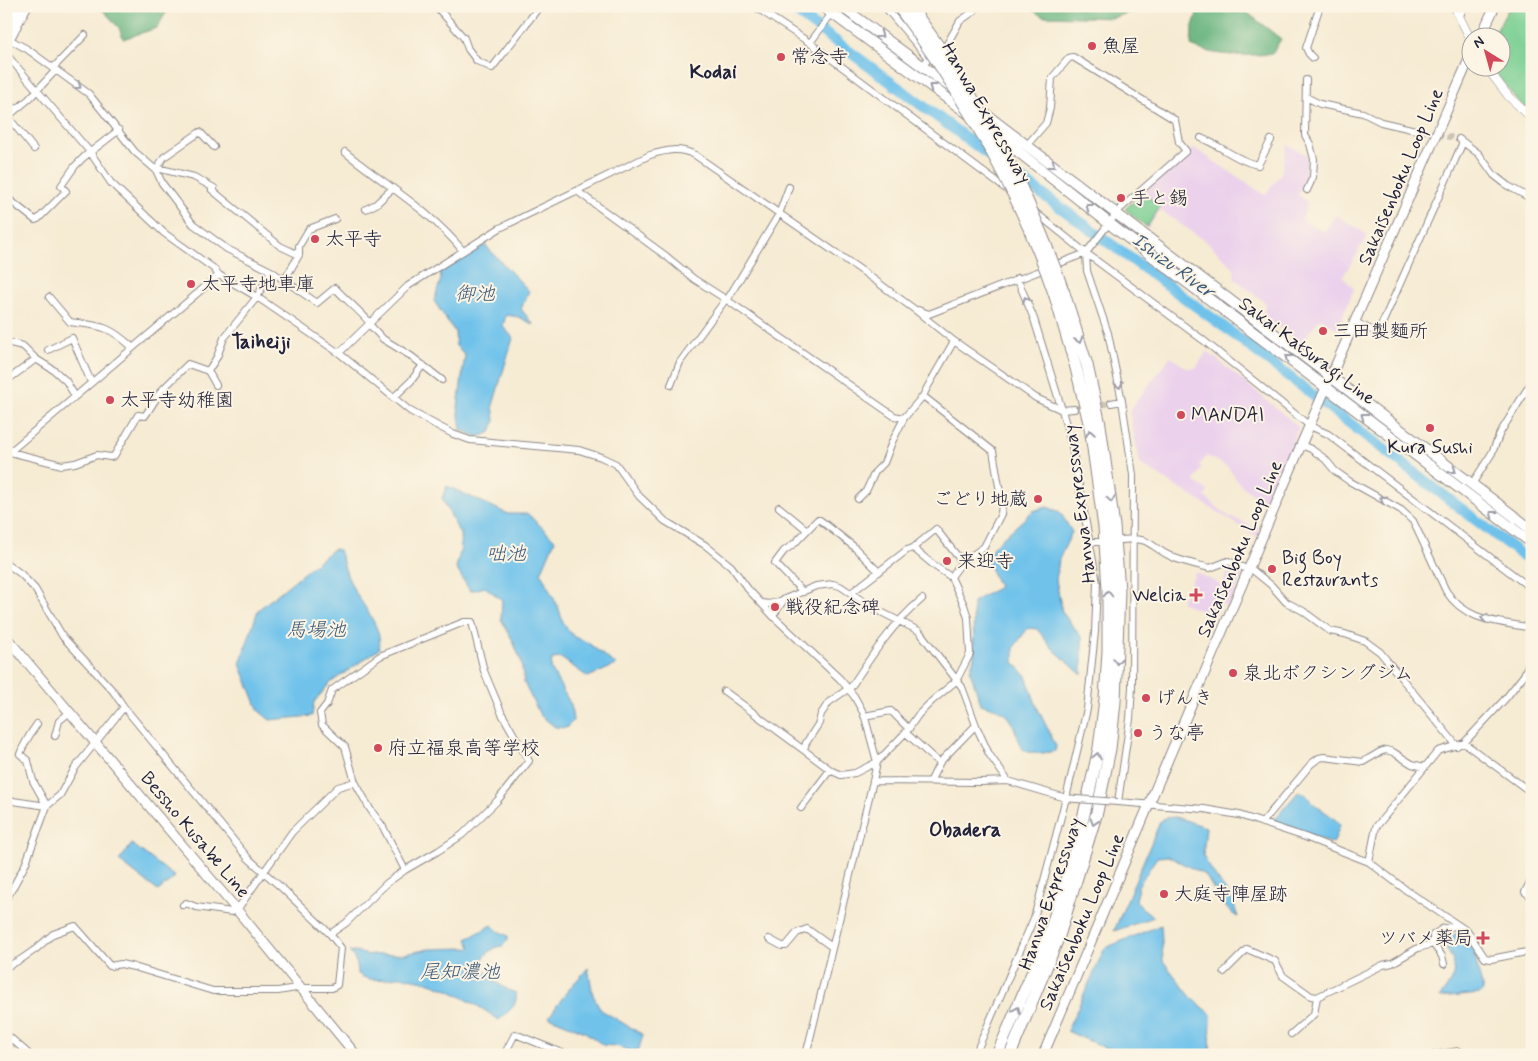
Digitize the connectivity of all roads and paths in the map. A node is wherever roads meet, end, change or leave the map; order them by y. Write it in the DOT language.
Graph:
graph roads {
  1 [pos="9,6"];
  2 [pos="17,6"];
  3 [pos="26,6"];
  4 [pos="436,6"];
  5 [pos="540,6"];
  6 [pos="724,6"];
  7 [pos="732,6"];
  8 [pos="754,6"];
  9 [pos="822,6"];
  10 [pos="884,6"];
  11 [pos="898,6"];
  12 [pos="910,6"];
  13 [pos="977,6"];
  14 [pos="1320,6"];
  15 [pos="1454,6"];
  16 [pos="1464,6"];
  17 [pos="1495,6"];
  18 [pos="834,11"];
  19 [pos="6,12"];
  20 [pos="1460,16"];
  21 [pos="1465,28"];
  22 [pos="1485,28"];
  23 [pos="84,35"];
  24 [pos="7,37"];
  25 [pos="811,42"];
  26 [pos="6,54"];
  27 [pos="1313,58"];
  28 [pos="925,62"];
  29 [pos="54,69"];
  30 [pos="1461,78"];
  31 [pos="1495,78"];
  32 [pos="1306,80"];
  33 [pos="37,90"];
  34 [pos="1306,97"];
  35 [pos="6,100"];
  36 [pos="15,110"];
  37 [pos="7,118"];
  38 [pos="1532,118"];
  39 [pos="119,130"];
  40 [pos="1420,131"];
  41 [pos="1201,138"];
  42 [pos="1271,140"];
  43 [pos="1027,145"];
  44 [pos="214,147"];
  45 [pos="34,149"];
  46 [pos="90,152"];
  47 [pos="345,152"];
  48 [pos="157,169"];
  49 [pos="789,187"];
  50 [pos="393,188"];
  51 [pos="1307,190"];
  52 [pos="578,191"];
  53 [pos="6,197"];
  54 [pos="1532,199"];
  55 [pos="366,210"];
  56 [pos="779,214"];
  57 [pos="1116,214"];
  58 [pos="335,219"];
  59 [pos="1107,226"];
  60 [pos="463,251"];
  61 [pos="1086,253"];
  62 [pos="299,255"];
  63 [pos="271,271"];
  64 [pos="219,275"];
  65 [pos="1017,278"];
  66 [pos="285,279"];
  67 [pos="1060,295"];
  68 [pos="49,297"];
  69 [pos="257,297"];
  70 [pos="726,300"];
  71 [pos="914,309"];
  72 [pos="1356,322"];
  73 [pos="369,323"];
  74 [pos="954,341"];
  75 [pos="6,342"];
  76 [pos="132,347"];
  77 [pos="48,350"];
  78 [pos="339,353"];
  79 [pos="36,359"];
  80 [pos="423,365"];
  81 [pos="208,371"];
  82 [pos="1331,378"];
  83 [pos="6,380"];
  84 [pos="442,380"];
  85 [pos="1532,381"];
  86 [pos="91,382"];
  87 [pos="216,385"];
  88 [pos="671,385"];
  89 [pos="1324,392"];
  90 [pos="75,396"];
  91 [pos="923,396"];
  92 [pos="393,398"];
  93 [pos="1122,401"];
  94 [pos="1111,403"];
  95 [pos="1074,409"];
  96 [pos="1062,410"];
  97 [pos="904,418"];
  98 [pos="1311,423"];
  99 [pos="1302,445"];
  100 [pos="8,453"];
  101 [pos="1472,484"];
  102 [pos="858,499"];
  103 [pos="779,507"];
  104 [pos="807,530"];
  105 [pos="1532,530"];
  106 [pos="1133,539"];
  107 [pos="1122,540"];
  108 [pos="1089,542"];
  109 [pos="1099,542"];
  110 [pos="1532,544"];
  111 [pos="913,548"];
  112 [pos="962,562"];
  113 [pos="6,563"];
  114 [pos="1249,569"];
  115 [pos="879,572"];
  116 [pos="951,578"];
  117 [pos="1532,589"];
  118 [pos="804,592"];
  119 [pos="852,594"];
  120 [pos="922,599"];
  121 [pos="783,600"];
  122 [pos="762,603"];
  123 [pos="773,616"];
  124 [pos="900,621"];
  125 [pos="1532,628"];
  126 [pos="6,637"];
  127 [pos="16,648"];
  128 [pos="6,654"];
  129 [pos="1532,655"];
  130 [pos="956,681"];
  131 [pos="848,689"];
  132 [pos="724,691"];
  133 [pos="124,707"];
  134 [pos="70,712"];
  135 [pos="864,716"];
  136 [pos="37,724"];
  137 [pos="976,725"];
  138 [pos="908,731"];
  139 [pos="55,736"];
  140 [pos="95,742"];
  141 [pos="1461,744"];
  142 [pos="804,749"];
  143 [pos="876,762"];
  144 [pos="939,763"];
  145 [pos="1424,768"];
  146 [pos="830,770"];
  147 [pos="873,781"];
  148 [pos="1008,781"];
  149 [pos="355,782"];
  150 [pos="930,782"];
  151 [pos="1532,793"];
  152 [pos="1066,798"];
  153 [pos="6,800"];
  154 [pos="1118,802"];
  155 [pos="1149,805"];
  156 [pos="47,806"];
  157 [pos="801,808"];
  158 [pos="1262,823"];
  159 [pos="1369,862"];
  160 [pos="405,870"];
  161 [pos="263,872"];
  162 [pos="1532,878"];
  163 [pos="1532,897"];
  164 [pos="6,900"];
  165 [pos="183,905"];
  166 [pos="237,910"];
  167 [pos="1458,924"];
  168 [pos="330,934"];
  169 [pos="770,939"];
  170 [pos="1433,944"];
  171 [pos="832,947"];
  172 [pos="1532,951"];
  173 [pos="1444,964"];
  174 [pos="6,967"];
  175 [pos="1224,972"];
  176 [pos="303,989"];
  177 [pos="1317,997"];
  178 [pos="1290,1034"];
  179 [pos="8,1036"];
  180 [pos="6,1047"];
  181 [pos="1459,1052"];
  182 [pos="30,1055"];
  183 [pos="356,1055"];
  184 [pos="504,1055"];
  185 [pos="567,1055"];
  186 [pos="806,1055"];
  187 [pos="975,1055"];
  188 [pos="997,1055"];
  189 [pos="1010,1055"];
  190 [pos="1043,1055"];
  191 [pos="1434,1055"];
  1 -- 19 [label="main road"];
  2 -- 24 [label="main road"];
  3 -- 24 [label="main road"];
  4 -- 5 [label="street"];
  6 -- 7 [label="street"];
  8 -- 25 [label="street"];
  9 -- 18 [label="main road, Sakai Katsuragi Line"];
  10 -- 28 [label="street"];
  11 -- 67 [label="highway, Hanwa Expressway, bridge"];
  12 -- 67 [label="highway, Hanwa Expressway, bridge"];
  13 -- 28 [label="street"];
  14 -- 27 [label="street"];
  15 -- 20 [label="street"];
  16 -- 20 [label="street"];
  17 -- 22 [label="main road"];
  18 -- 25 [label="street"];
  18 -- 28 [label="main road, Sakai Katsuragi Line, one-way"];
  59 -- 18 [label="main road, Sakai Katsuragi Line, one-way"];
  20 -- 21 [label="street"];
  23 -- 29 [label="street"];
  24 -- 29 [label="street"];
  25 -- 61 [label="street"];
  26 -- 33 [label="street"];
  28 -- 43 [label="main road, Sakai Katsuragi Line"];
  29 -- 33 [label="street"];
  29 -- 39 [label="street, one-way"];
  30 -- 72 [label="main road, Sakaisenboku Loop Line"];
  31 -- 38 [label="street"];
  32 -- 34 [label="street"];
  33 -- 36 [label="street"];
  33 -- 46 [label="street"];
  34 -- 40 [label="street"];
  34 -- 51 [label="street"];
  35 -- 36 [label="street"];
  36 -- 37 [label="street"];
  37 -- 45 [label="street"];
  39 -- 46 [label="street"];
  39 -- 48 [label="street"];
  41 -- 42 [label="street"];
  43 -- 57 [label="main road, Sakai Katsuragi Line, one-way"];
  43 -- 57 [label="street"];
  44 -- 48 [label="street"];
  46 -- 53 [label="street"];
  46 -- 64 [label="street"];
  47 -- 50 [label="street"];
  48 -- 62 [label="street"];
  48 -- 63 [label="street"];
  49 -- 56 [label="street"];
  50 -- 55 [label="street"];
  50 -- 60 [label="street"];
  52 -- 56 [label="street"];
  52 -- 60 [label="street"];
  52 -- 70 [label="street"];
  54 -- 72 [label="street"];
  56 -- 70 [label="street"];
  56 -- 71 [label="street"];
  57 -- 59 [label="street"];
  57 -- 82 [label="main road, Sakai Katsuragi Line"];
  58 -- 62 [label="street"];
  59 -- 61 [label="street"];
  89 -- 59 [label="main road, Sakai Katsuragi Line, one-way"];
  60 -- 73 [label="street"];
  61 -- 65 [label="street"];
  61 -- 93 [label="street, one-way"];
  61 -- 98 [label="street"];
  62 -- 66 [label="street"];
  63 -- 66 [label="street"];
  63 -- 69 [label="street"];
  64 -- 69 [label="street"];
  64 -- 76 [label="street"];
  65 -- 71 [label="street"];
  96 -- 65 [label="street, one-way"];
  66 -- 73 [label="street"];
  188 -- 67 [label="highway, Hanwa Expressway, one-way"];
  67 -- 189 [label="highway, Hanwa Expressway, one-way"];
  68 -- 76 [label="street"];
  69 -- 78 [label="street"];
  69 -- 81 [label="street"];
  70 -- 88 [label="street"];
  70 -- 97 [label="street"];
  71 -- 74 [label="street"];
  72 -- 82 [label="main road, Sakaisenboku Loop Line"];
  73 -- 78 [label="street"];
  73 -- 80 [label="street"];
  74 -- 91 [label="street"];
  74 -- 96 [label="street"];
  75 -- 79 [label="street"];
  76 -- 86 [label="street"];
  77 -- 86 [label="street"];
  78 -- 92 [label="street"];
  79 -- 83 [label="street"];
  79 -- 90 [label="street"];
  80 -- 84 [label="street"];
  80 -- 92 [label="street"];
  81 -- 87 [label="street"];
  81 -- 100 [label="street"];
  82 -- 89 [label="main road, Sakaisenboku Loop Line"];
  82 -- 101 [label="main road, Sakai Katsuragi Line, one-way"];
  85 -- 101 [label="street"];
  86 -- 90 [label="street"];
  89 -- 98 [label="main road, Sakaisenboku Loop Line"];
  110 -- 89 [label="main road, Sakai Katsuragi Line, one-way"];
  90 -- 100 [label="street"];
  91 -- 97 [label="street"];
  91 -- 112 [label="street"];
  92 -- 122 [label="street"];
  93 -- 94 [label="street"];
  93 -- 106 [label="street"];
  95 -- 96 [label="street"];
  96 -- 108 [label="street"];
  97 -- 102 [label="street"];
  98 -- 99 [label="main road, Sakaisenboku Loop Line"];
  98 -- 117 [label="street"];
  99 -- 114 [label="main road, Sakaisenboku Loop Line"];
  125 -- 99 [label="street, one-way"];
  101 -- 105 [label="main road, Sakai Katsuragi Line"];
  103 -- 104 [label="street"];
  104 -- 115 [label="street"];
  104 -- 118 [label="street"];
  106 -- 107 [label="street"];
  106 -- 114 [label="street"];
  106 -- 154 [label="street"];
  108 -- 109 [label="street"];
  108 -- 152 [label="street"];
  111 -- 112 [label="street"];
  111 -- 115 [label="street"];
  111 -- 116 [label="street"];
  112 -- 116 [label="street"];
  113 -- 133 [label="street"];
  114 -- 141 [label="street"];
  114 -- 155 [label="main road, Sakaisenboku Loop Line"];
  115 -- 119 [label="street"];
  116 -- 130 [label="street"];
  118 -- 119 [label="street"];
  118 -- 121 [label="street"];
  119 -- 124 [label="street"];
  120 -- 124 [label="street"];
  121 -- 122 [label="street"];
  121 -- 123 [label="street"];
  122 -- 123 [label="street"];
  123 -- 131 [label="street"];
  124 -- 130 [label="street"];
  124 -- 131 [label="street"];
  126 -- 127 [label="main road, Bessho Kusabe Line"];
  127 -- 128 [label="street"];
  127 -- 134 [label="main road, Bessho Kusabe Line"];
  129 -- 141 [label="street"];
  130 -- 137 [label="street"];
  130 -- 138 [label="street"];
  131 -- 135 [label="street"];
  131 -- 142 [label="street"];
  132 -- 142 [label="street"];
  133 -- 140 [label="street"];
  133 -- 161 [label="street"];
  134 -- 139 [label="street"];
  134 -- 140 [label="main road, Bessho Kusabe Line"];
  135 -- 138 [label="street"];
  135 -- 143 [label="street"];
  136 -- 156 [label="street"];
  137 -- 144 [label="street"];
  137 -- 148 [label="street"];
  138 -- 143 [label="street"];
  138 -- 144 [label="street"];
  140 -- 156 [label="street"];
  140 -- 166 [label="main road, Bessho Kusabe Line"];
  141 -- 145 [label="street"];
  141 -- 151 [label="street"];
  142 -- 146 [label="street"];
  143 -- 146 [label="street"];
  143 -- 147 [label="street"];
  144 -- 150 [label="street"];
  145 -- 158 [label="street"];
  145 -- 159 [label="street"];
  146 -- 157 [label="street"];
  147 -- 150 [label="street"];
  147 -- 171 [label="street"];
  148 -- 150 [label="street"];
  148 -- 152 [label="street"];
  149 -- 160 [label="street"];
  149 -- 160 [label="street"];
  149 -- 161 [label="street"];
  152 -- 154 [label="street, bridge"];
  152 -- 187 [label="street"];
  153 -- 156 [label="street"];
  154 -- 155 [label="street"];
  155 -- 158 [label="street"];
  155 -- 190 [label="main road, Sakaisenboku Loop Line"];
  156 -- 164 [label="street"];
  158 -- 159 [label="street"];
  159 -- 167 [label="street"];
  160 -- 168 [label="street"];
  161 -- 166 [label="street"];
  161 -- 168 [label="street"];
  162 -- 163 [label="street"];
  165 -- 166 [label="street"];
  166 -- 176 [label="main road, Bessho Kusabe Line"];
  167 -- 170 [label="street"];
  167 -- 172 [label="street"];
  168 -- 176 [label="street"];
  169 -- 171 [label="street"];
  170 -- 173 [label="street"];
  170 -- 177 [label="street"];
  171 -- 186 [label="street"];
  174 -- 176 [label="street"];
  175 -- 177 [label="street"];
  176 -- 183 [label="main road, Bessho Kusabe Line"];
  177 -- 178 [label="street"];
  179 -- 180 [label="street"];
  179 -- 182 [label="street"];
  181 -- 191 [label="street"];
  184 -- 185 [label="street"];
}
